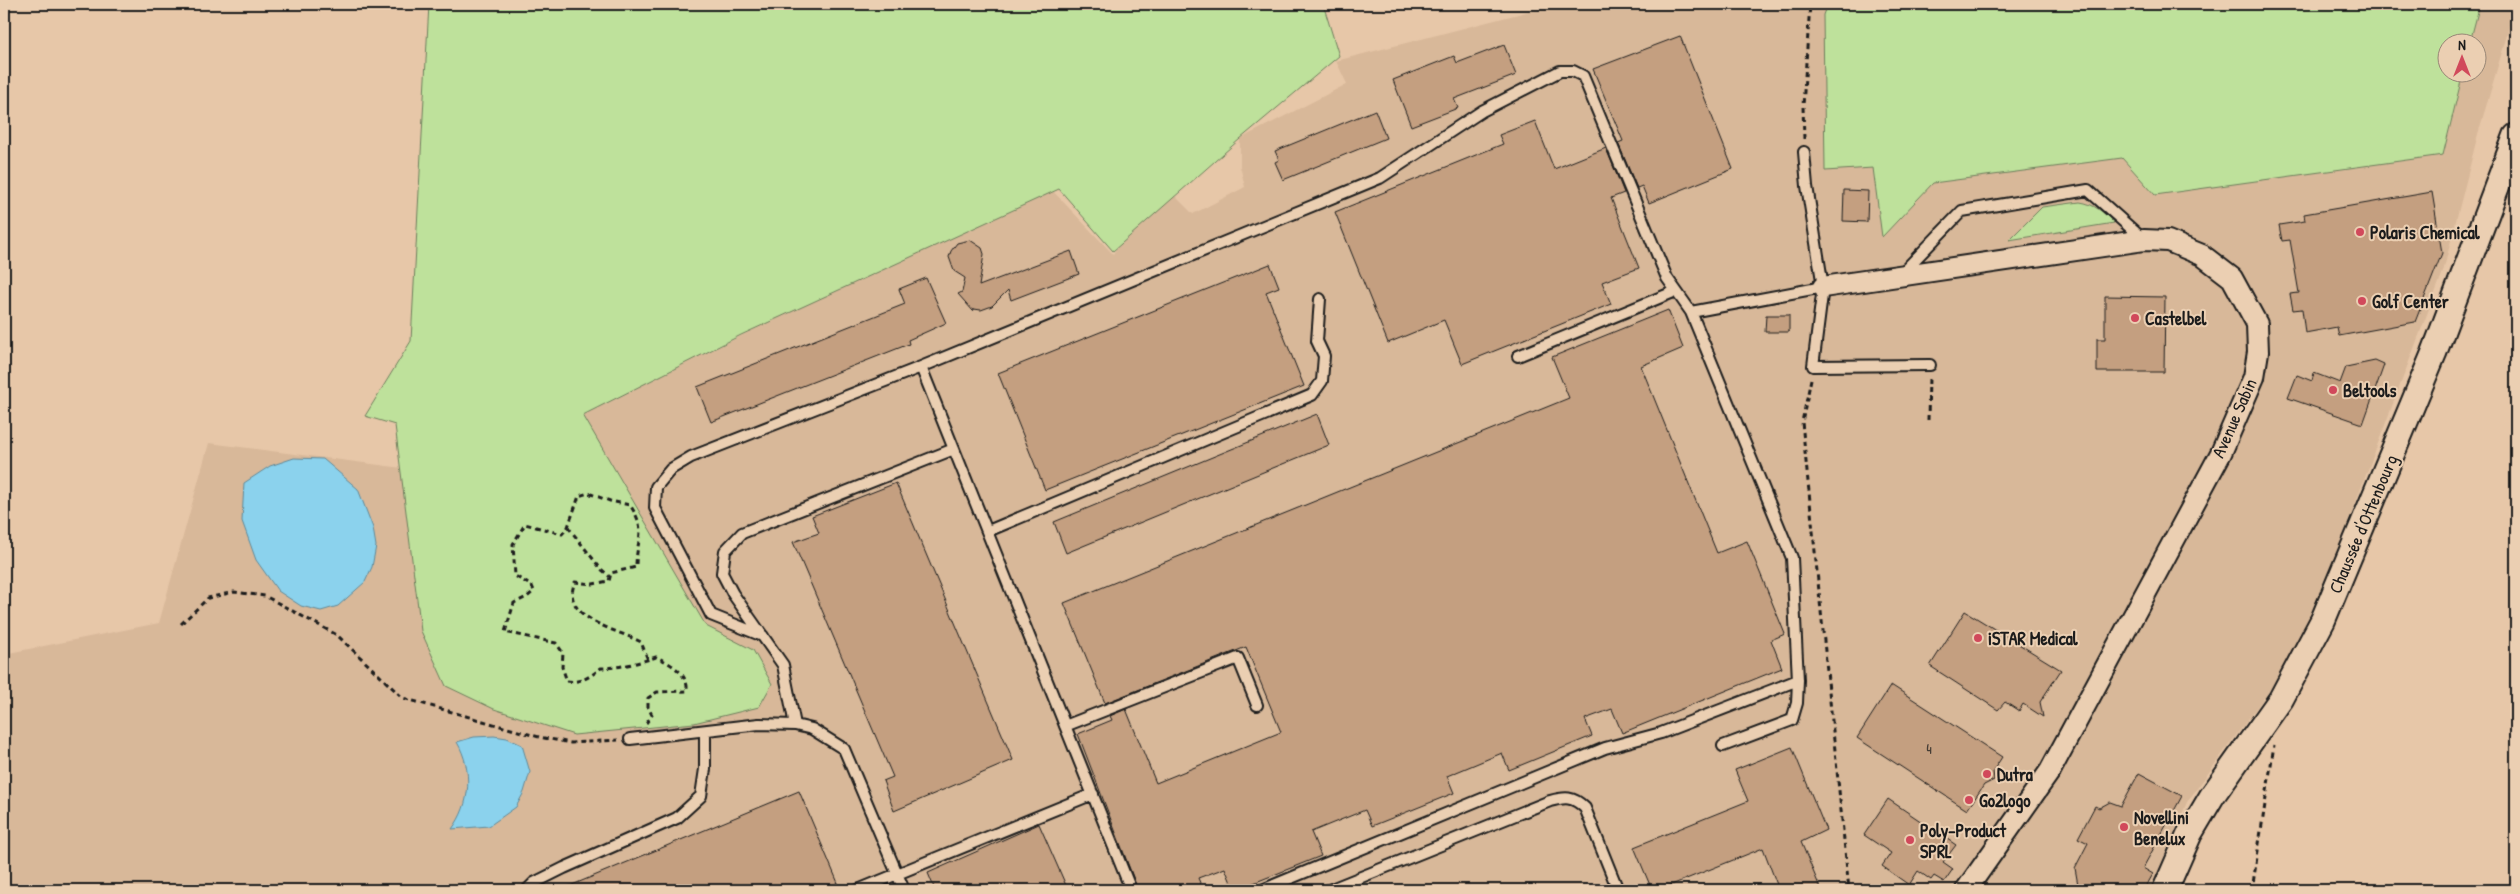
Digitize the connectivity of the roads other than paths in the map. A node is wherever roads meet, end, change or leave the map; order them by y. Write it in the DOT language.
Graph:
graph roads {
  1 [pos="2516,136"];
  2 [pos="1804,152"];
  3 [pos="2144,240"];
  4 [pos="1900,276"];
  5 [pos="1823,287"];
  6 [pos="1676,291"];
  7 [pos="1320,299"];
  8 [pos="1691,312"];
  9 [pos="1518,356"];
  10 [pos="1930,365"];
  11 [pos="921,367"];
  12 [pos="954,449"];
  13 [pos="988,531"];
  14 [pos="763,636"];
  15 [pos="1798,680"];
  16 [pos="1257,705"];
  17 [pos="794,725"];
  18 [pos="1065,726"];
  19 [pos="705,732"];
  20 [pos="630,739"];
  21 [pos="1723,746"];
  22 [pos="1093,794"];
  23 [pos="898,874"];
  24 [pos="527,890"];
  25 [pos="858,890"];
  26 [pos="904,890"];
  27 [pos="1131,890"];
  28 [pos="1262,890"];
  29 [pos="1329,890"];
  30 [pos="1618,890"];
  31 [pos="1966,890"];
  32 [pos="2165,890"];
  1 -- 32 [label="street, Chaussée d'Ottenbourg"];
  2 -- 5 [label="lane"];
  3 -- 4 [label="street, Avenue Sabin"];
  3 -- 4 [label="lane"];
  3 -- 31 [label="street, Avenue Sabin"];
  4 -- 5 [label="street, Avenue Sabin"];
  5 -- 8 [label="lane"];
  5 -- 10 [label="lane"];
  6 -- 8 [label="lane"];
  6 -- 9 [label="lane"];
  6 -- 11 [label="lane"];
  7 -- 13 [label="lane"];
  8 -- 15 [label="lane"];
  11 -- 12 [label="lane"];
  11 -- 14 [label="lane"];
  12 -- 13 [label="lane"];
  12 -- 14 [label="lane"];
  13 -- 18 [label="lane"];
  14 -- 17 [label="lane"];
  15 -- 21 [label="lane"];
  15 -- 28 [label="lane"];
  16 -- 18 [label="lane"];
  17 -- 19 [label="lane"];
  17 -- 23 [label="lane"];
  18 -- 22 [label="lane"];
  19 -- 20 [label="lane"];
  19 -- 24 [label="lane"];
  22 -- 23 [label="lane"];
  22 -- 27 [label="lane"];
  23 -- 25 [label="lane"];
  23 -- 26 [label="lane"];
  29 -- 30 [label="lane"];
}
